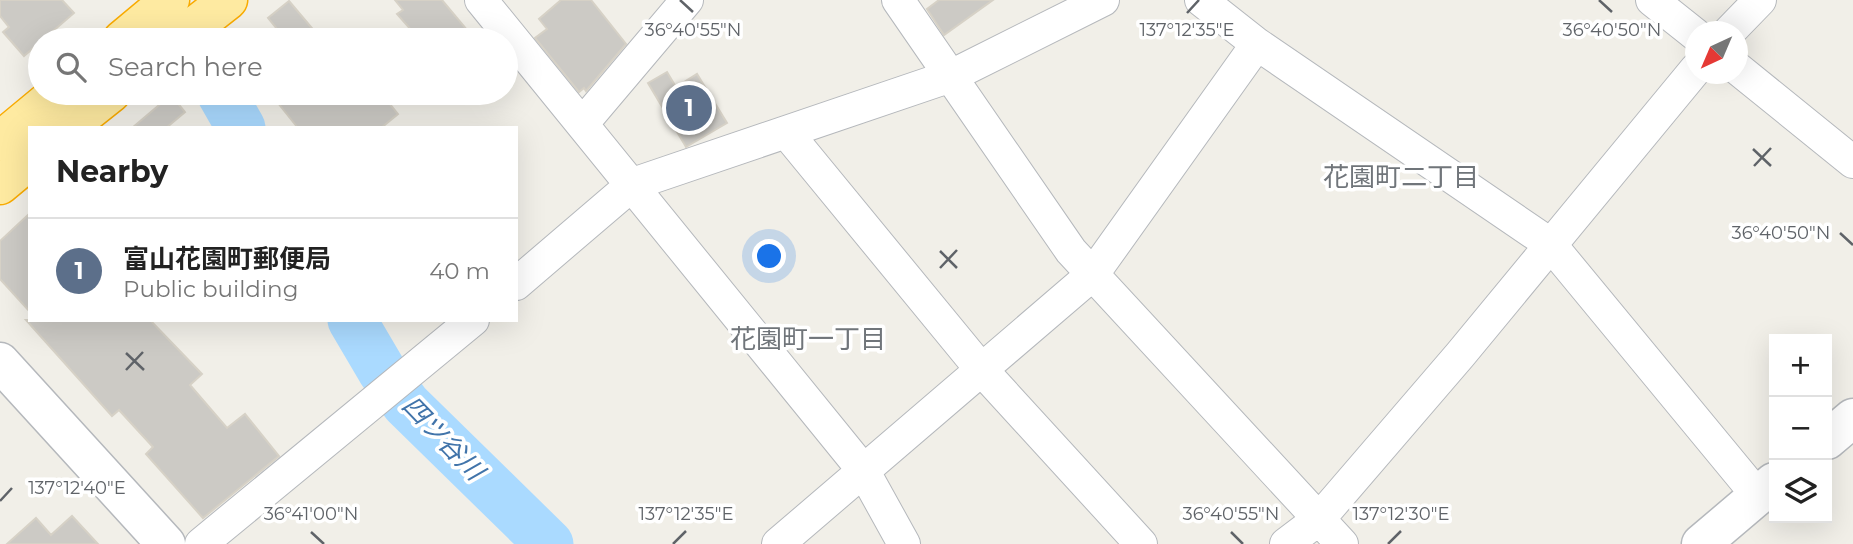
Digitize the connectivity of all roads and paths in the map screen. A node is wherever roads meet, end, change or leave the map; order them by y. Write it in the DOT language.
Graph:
graph roads {
  1 [pos="228,0"];
  2 [pos="481,0"];
  3 [pos="687,0"];
  4 [pos="898,0"];
  5 [pos="1200,0"];
  6 [pos="1652,0"];
  7 [pos="1760,0"];
  8 [pos="1083,4"];
  9 [pos="169,18"];
  10 [pos="1740,21"];
  11 [pos="1685,26"];
  12 [pos="148,28"];
  13 [pos="504,28"];
  14 [pos="1257,44"];
  15 [pos="518,45"];
  16 [pos="951,76"];
  17 [pos="1748,77"];
  18 [pos="1685,82"];
  19 [pos="44,105"];
  20 [pos="96,105"];
  21 [pos="583,123"];
  22 [pos="70,126"];
  23 [pos="787,133"];
  24 [pos="0,141"];
  25 [pos="28,162"];
  26 [pos="1853,162"];
  27 [pos="633,184"];
  28 [pos="0,185"];
  29 [pos="1550,244"];
  30 [pos="1093,274"];
  31 [pos="518,282"];
  32 [pos="471,322"];
  33 [pos="0,362"];
  34 [pos="980,368"];
  35 [pos="1853,418"];
  36 [pos="1832,436"];
  37 [pos="863,470"];
  38 [pos="1766,489"];
  39 [pos="1319,519"];
  40 [pos="166,544"];
  41 [pos="201,544"];
  42 [pos="778,544"];
  43 [pos="904,544"];
  44 [pos="1141,544"];
  45 [pos="1286,544"];
  46 [pos="1342,544"];
  47 [pos="1701,544"];
  1 -- 9 [label="highway"];
  2 -- 13 [label="street"];
  3 -- 21 [label="street"];
  4 -- 16 [label="street"];
  5 -- 14 [label="street"];
  6 -- 11 [label="street"];
  7 -- 10 [label="street"];
  8 -- 16 [label="street"];
  9 -- 12 [label="highway"];
  14 -- 29 [label="street"];
  14 -- 30 [label="street"];
  15 -- 21 [label="street"];
  16 -- 23 [label="street"];
  16 -- 30 [label="street"];
  17 -- 26 [label="street"];
  18 -- 29 [label="street"];
  19 -- 24 [label="highway"];
  20 -- 22 [label="highway"];
  21 -- 27 [label="street"];
  23 -- 27 [label="street"];
  23 -- 34 [label="street"];
  25 -- 28 [label="highway"];
  27 -- 31 [label="street"];
  27 -- 37 [label="street"];
  29 -- 38 [label="street"];
  29 -- 39 [label="street"];
  30 -- 34 [label="street"];
  30 -- 39 [label="street"];
  32 -- 41 [label="street"];
  33 -- 40 [label="street"];
  34 -- 37 [label="street"];
  34 -- 44 [label="street"];
  35 -- 36 [label="street"];
  37 -- 42 [label="street"];
  37 -- 43 [label="street"];
  38 -- 47 [label="street"];
  39 -- 45 [label="street"];
  39 -- 46 [label="street"];
}
